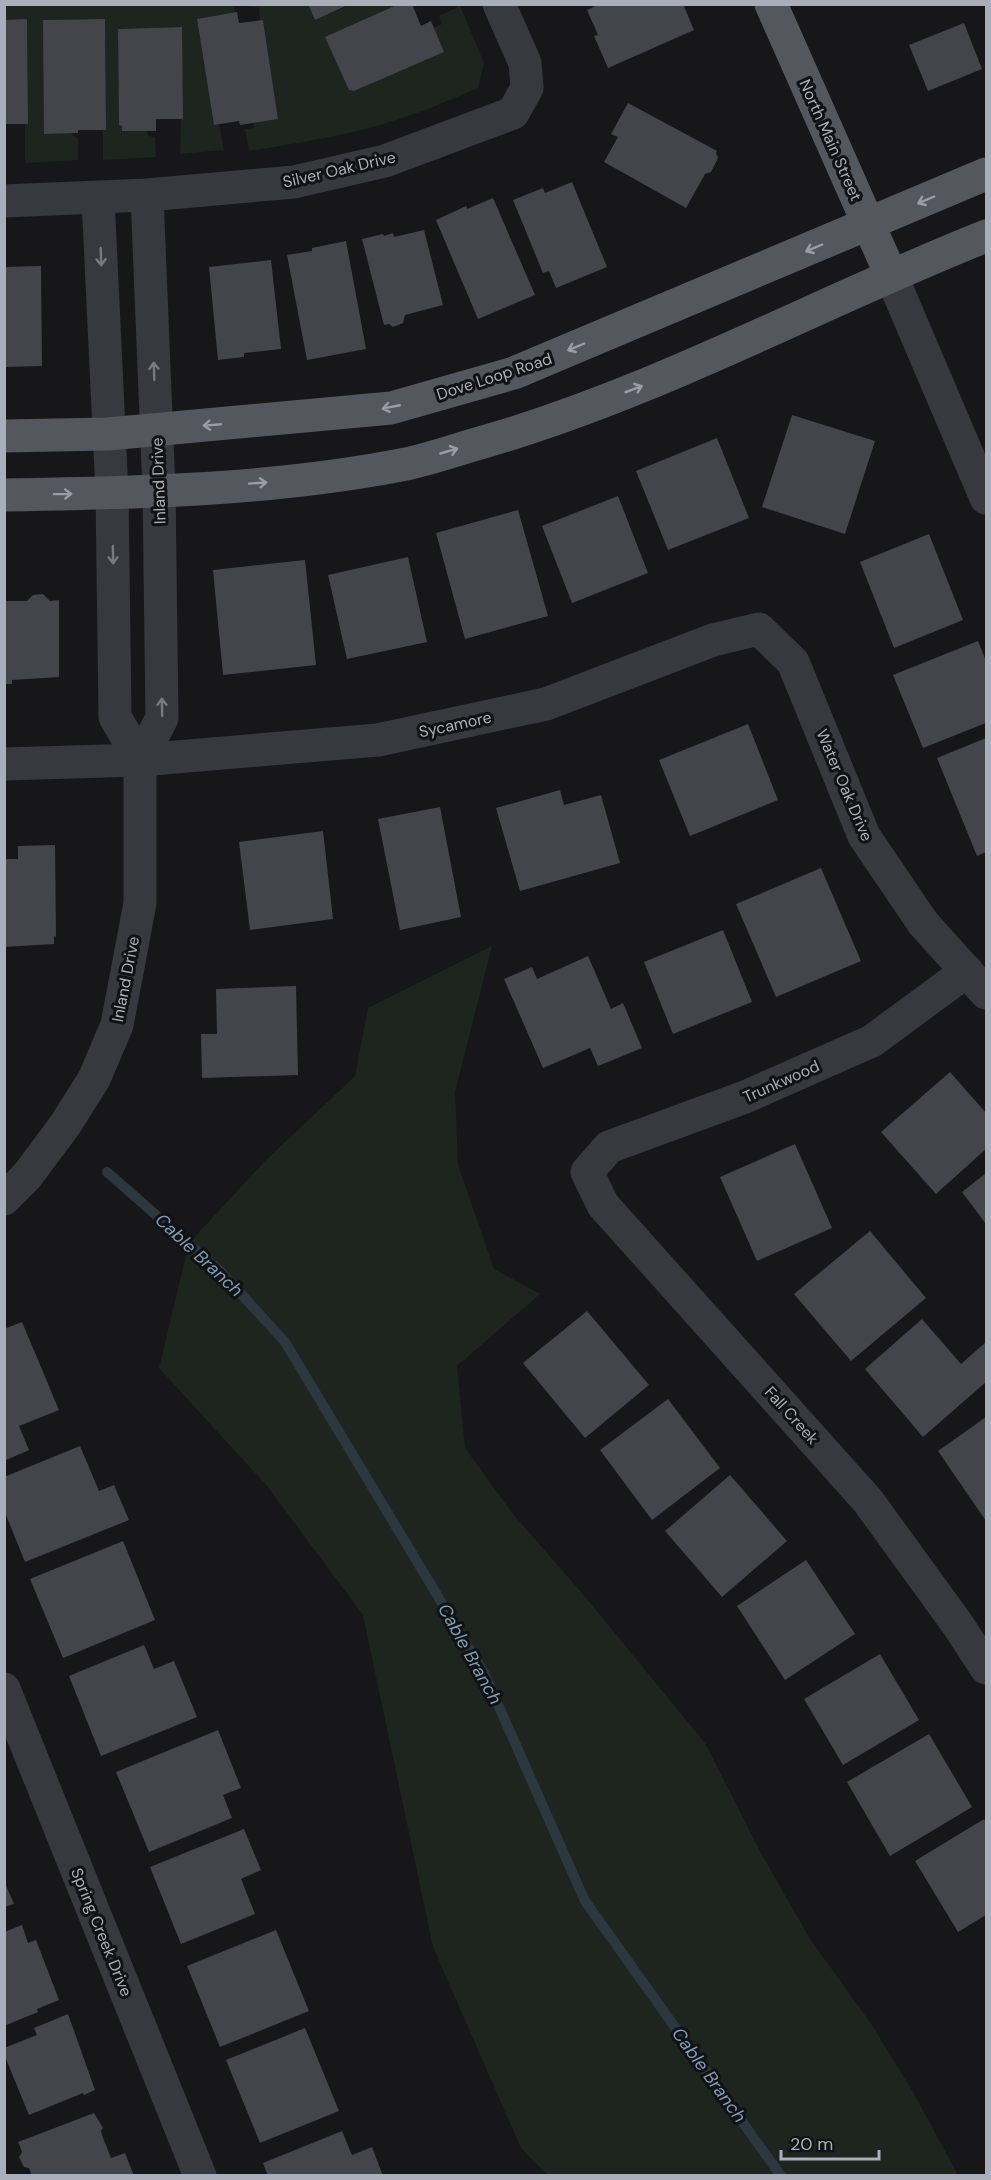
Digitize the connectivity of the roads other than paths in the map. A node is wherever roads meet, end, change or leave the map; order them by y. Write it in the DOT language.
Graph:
graph roads {
  1 [pos="499,4"];
  2 [pos="771,4"];
  3 [pos="987,174"];
  4 [pos="147,195"];
  5 [pos="98,198"];
  6 [pos="4,201"];
  7 [pos="868,225"];
  8 [pos="987,236"];
  9 [pos="891,275"];
  10 [pos="156,430"];
  11 [pos="108,434"];
  12 [pos="4,436"];
  13 [pos="159,490"];
  14 [pos="112,493"];
  15 [pos="4,495"];
  16 [pos="987,498"];
  17 [pos="759,629"];
  18 [pos="140,760"];
  19 [pos="4,764"];
  20 [pos="976,982"];
  21 [pos="587,1172"];
  22 [pos="4,1199"];
  23 [pos="987,1668"];
  24 [pos="4,1689"];
  25 [pos="200,2175"];
  1 -- 4 [label="street, Silver Oak Drive"];
  2 -- 7 [label="main road, North Main Street"];
  3 -- 7 [label="main road, Dove Loop Road, one-way"];
  4 -- 5 [label="street, Silver Oak Drive"];
  10 -- 4 [label="street, Inland Drive, one-way"];
  5 -- 6 [label="street, Silver Oak Drive"];
  5 -- 11 [label="street, one-way"];
  7 -- 9 [label="main road, North Main Street"];
  7 -- 10 [label="main road, Dove Loop Road, one-way"];
  8 -- 9 [label="main road"];
  13 -- 9 [label="main road, one-way"];
  9 -- 16 [label="street"];
  10 -- 11 [label="main road, Dove Loop Road"];
  10 -- 13 [label="street, Inland Drive"];
  11 -- 12 [label="main road, Dove Loop Road"];
  11 -- 14 [label="street"];
  13 -- 14 [label="main road"];
  18 -- 13 [label="street, Inland Drive, one-way"];
  15 -- 14 [label="main road, one-way"];
  14 -- 18 [label="street, one-way"];
  17 -- 18 [label="street, Sycamore"];
  17 -- 20 [label="street, Water Oak Drive"];
  18 -- 19 [label="street, Sycamore"];
  18 -- 22 [label="street, Inland Drive"];
  20 -- 21 [label="street, Trunkwood"];
  21 -- 23 [label="street, Fall Creek"];
  24 -- 25 [label="street, Spring Creek Drive"];
}
